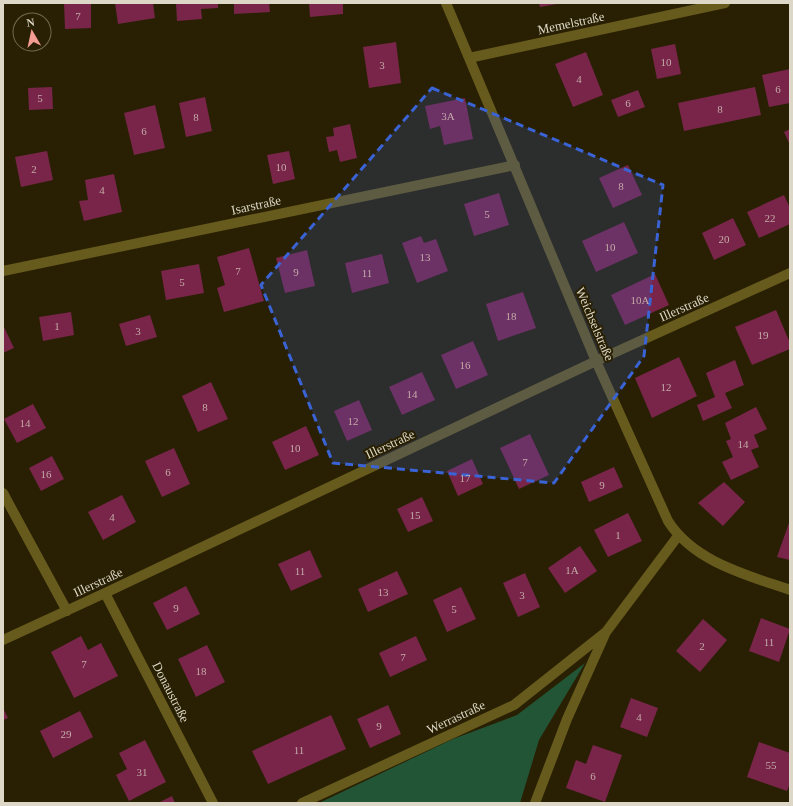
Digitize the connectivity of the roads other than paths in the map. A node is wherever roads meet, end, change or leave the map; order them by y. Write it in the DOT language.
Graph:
graph roads {
  1 [pos="446,3"];
  2 [pos="725,3"];
  3 [pos="469,58"];
  4 [pos="515,164"];
  5 [pos="3,271"];
  6 [pos="790,273"];
  7 [pos="596,360"];
  8 [pos="3,493"];
  9 [pos="678,536"];
  10 [pos="790,590"];
  11 [pos="106,593"];
  12 [pos="67,611"];
  13 [pos="606,632"];
  14 [pos="3,640"];
  15 [pos="213,803"];
  16 [pos="302,803"];
  17 [pos="535,803"];
  1 -- 3 [label="street, Weichselstraße"];
  2 -- 3 [label="street, Memelstraße"];
  3 -- 4 [label="street, Weichselstraße"];
  4 -- 5 [label="street, Isarstraße"];
  4 -- 7 [label="street, Weichselstraße"];
  6 -- 7 [label="street, Illerstraße"];
  7 -- 9 [label="street, Weichselstraße"];
  7 -- 11 [label="street, Illerstraße"];
  8 -- 12 [label="street"];
  9 -- 10 [label="street, Weichselstraße"];
  9 -- 13 [label="street, Werrastraße"];
  11 -- 12 [label="street, Illerstraße"];
  11 -- 15 [label="street, Donaustraße"];
  12 -- 14 [label="street, Illerstraße"];
  13 -- 16 [label="street, Werrastraße"];
  13 -- 17 [label="street, Werrastraße"];
}
